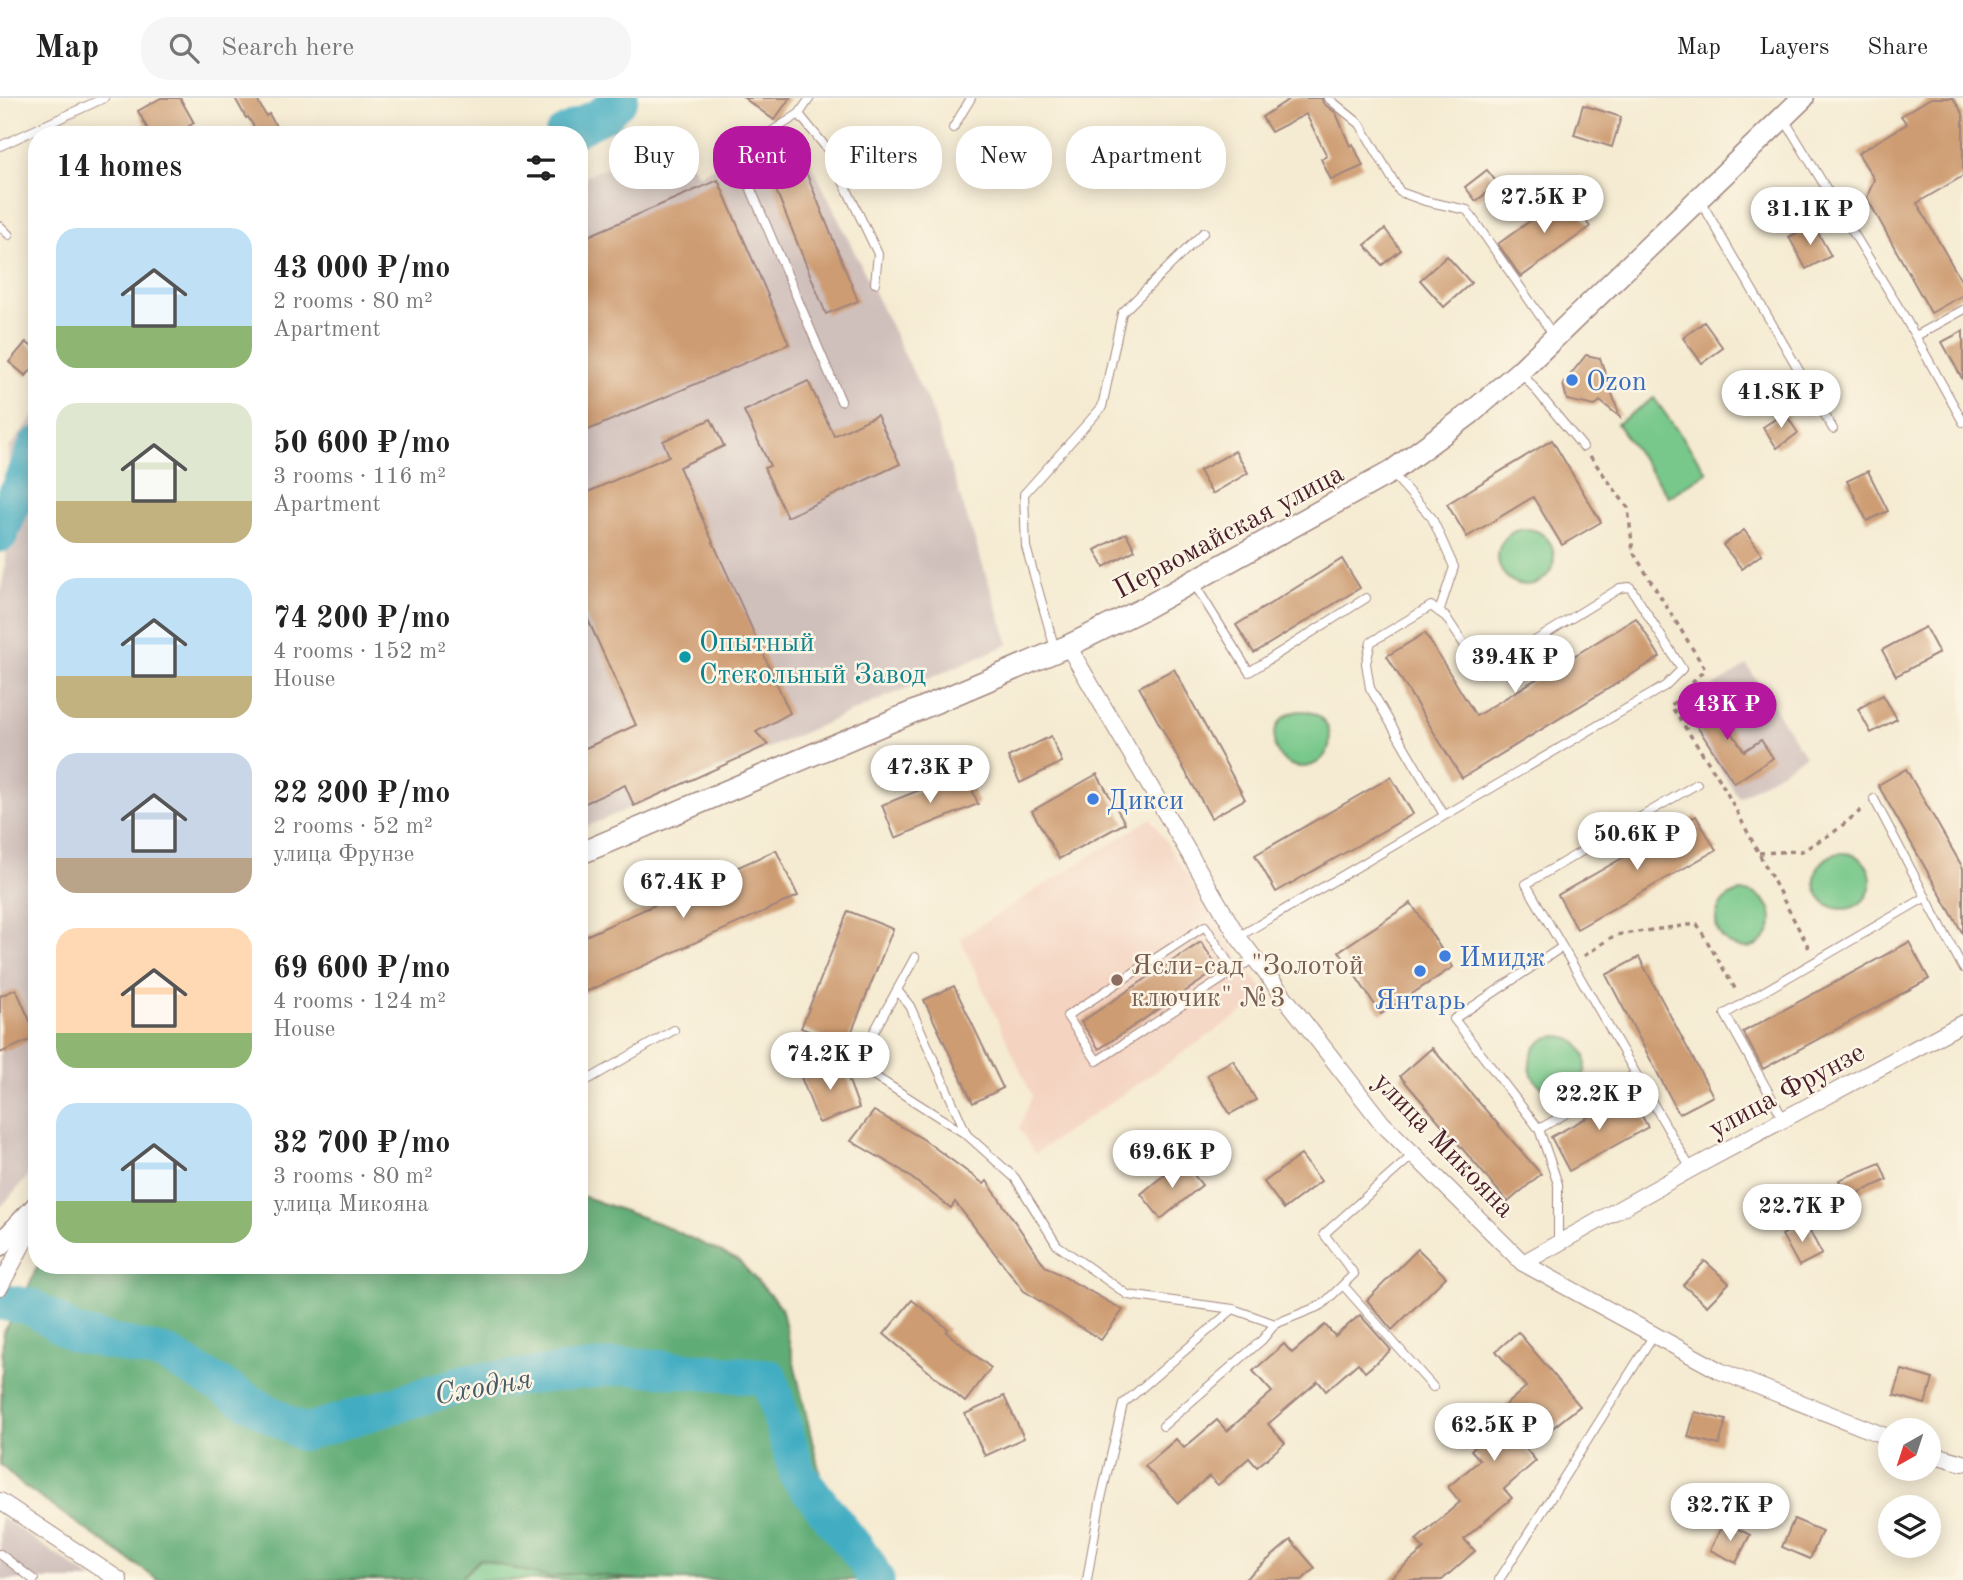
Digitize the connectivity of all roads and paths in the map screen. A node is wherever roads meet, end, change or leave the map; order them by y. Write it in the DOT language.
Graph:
graph roads {
  1 [pos="104,98"];
  2 [pos="810,98"];
  3 [pos="971,98"];
  4 [pos="1328,98"];
  5 [pos="1803,98"];
  6 [pos="799,114"];
  7 [pos="1782,117"];
  8 [pos="43,126"];
  9 [pos="953,128"];
  10 [pos="28,133"];
  11 [pos="0,146"];
  12 [pos="1698,198"];
  13 [pos="0,226"];
  14 [pos="1204,232"];
  15 [pos="9,235"];
  16 [pos="875,283"];
  17 [pos="1963,310"];
  18 [pos="1916,336"];
  19 [pos="1555,338"];
  20 [pos="1520,371"];
  21 [pos="841,401"];
  22 [pos="1963,422"];
  23 [pos="1833,429"];
  24 [pos="1583,447"];
  25 [pos="1391,472"];
  26 [pos="1193,582"];
  27 [pos="1366,598"];
  28 [pos="1439,612"];
  29 [pos="1062,649"];
  30 [pos="1720,780"];
  31 [pos="1697,785"];
  32 [pos="1874,799"];
  33 [pos="1444,815"];
  34 [pos="588,850"];
  35 [pos="1759,853"];
  36 [pos="1926,897"];
  37 [pos="1238,937"];
  38 [pos="1562,947"];
  39 [pos="915,957"];
  40 [pos="1254,958"];
  41 [pos="1816,961"];
  42 [pos="1572,964"];
  43 [pos="1963,968"];
  44 [pos="1233,970"];
  45 [pos="897,990"];
  46 [pos="1744,1003"];
  47 [pos="1963,1023"];
  48 [pos="674,1030"];
  49 [pos="1635,1074"];
  50 [pos="588,1081"];
  51 [pos="1784,1120"];
  52 [pos="1539,1129"];
  53 [pos="967,1135"];
  54 [pos="1414,1154"];
  55 [pos="1691,1169"];
  56 [pos="28,1215"];
  57 [pos="28,1234"];
  58 [pos="1558,1244"];
  59 [pos="0,1245"];
  60 [pos="1523,1263"];
  61 [pos="1343,1285"];
  62 [pos="0,1287"];
  63 [pos="1233,1309"];
  64 [pos="1275,1324"];
  65 [pos="1654,1335"];
  66 [pos="1433,1387"];
  67 [pos="1163,1426"];
  68 [pos="1878,1433"];
  69 [pos="1941,1457"];
  70 [pos="1963,1463"];
  71 [pos="0,1501"];
  72 [pos="0,1554"];
  73 [pos="34,1580"];
  74 [pos="118,1580"];
  75 [pos="1087,1580"];
  76 [pos="1499,1580"];
  1 -- 8 [label="lane"];
  2 -- 6 [label="lane"];
  3 -- 9 [label="lane"];
  4 -- 19 [label="lane"];
  5 -- 7 [label="main road, Первомайская улица"];
  6 -- 16 [label="lane"];
  6 -- 21 [label="lane"];
  7 -- 12 [label="main road, Первомайская улица"];
  7 -- 18 [label="lane"];
  10 -- 11 [label="lane"];
  12 -- 19 [label="main road, Первомайская улица"];
  12 -- 23 [label="lane"];
  13 -- 15 [label="lane"];
  14 -- 29 [label="lane"];
  17 -- 18 [label="lane"];
  18 -- 22 [label="lane"];
  19 -- 20 [label="main road, Первомайская улица"];
  20 -- 24 [label="lane"];
  20 -- 25 [label="main road, Первомайская улица"];
  25 -- 26 [label="main road, Первомайская улица"];
  25 -- 28 [label="lane"];
  26 -- 27 [label="lane"];
  26 -- 29 [label="main road, Первомайская улица"];
  28 -- 33 [label="lane"];
  28 -- 33 [label="lane"];
  29 -- 34 [label="main road, Первомайская улица"];
  29 -- 37 [label="street, улица Микояна"];
  30 -- 35 [label="path"];
  31 -- 38 [label="lane"];
  32 -- 35 [label="path"];
  32 -- 36 [label="lane"];
  33 -- 37 [label="lane"];
  35 -- 41 [label="path"];
  36 -- 41 [label="lane"];
  36 -- 43 [label="lane"];
  37 -- 40 [label="street, улица Микояна"];
  38 -- 42 [label="lane"];
  38 -- 52 [label="lane"];
  39 -- 45 [label="lane"];
  40 -- 44 [label="lane"];
  40 -- 54 [label="street, улица Микояна"];
  41 -- 46 [label="lane"];
  42 -- 46 [label="path"];
  42 -- 49 [label="lane"];
  44 -- 44 [label="lane"];
  45 -- 53 [label="lane"];
  45 -- 53 [label="lane"];
  46 -- 51 [label="lane"];
  47 -- 51 [label="street, улица Фрунзе"];
  48 -- 50 [label="lane"];
  49 -- 52 [label="lane"];
  49 -- 55 [label="lane"];
  51 -- 55 [label="street, улица Фрунзе"];
  52 -- 58 [label="lane"];
  53 -- 63 [label="lane"];
  54 -- 60 [label="street, улица Микояна"];
  54 -- 61 [label="lane"];
  55 -- 58 [label="street, улица Фрунзе"];
  56 -- 59 [label="main road"];
  57 -- 62 [label="street"];
  58 -- 60 [label="street, улица Фрунзе"];
  60 -- 65 [label="street, улица Микояна"];
  61 -- 64 [label="lane"];
  61 -- 66 [label="lane"];
  63 -- 64 [label="lane"];
  63 -- 75 [label="lane"];
  64 -- 67 [label="lane"];
  65 -- 68 [label="street, улица Микояна"];
  65 -- 76 [label="lane"];
  69 -- 70 [label="street"];
  71 -- 74 [label="street"];
  72 -- 73 [label="lane"];
}
